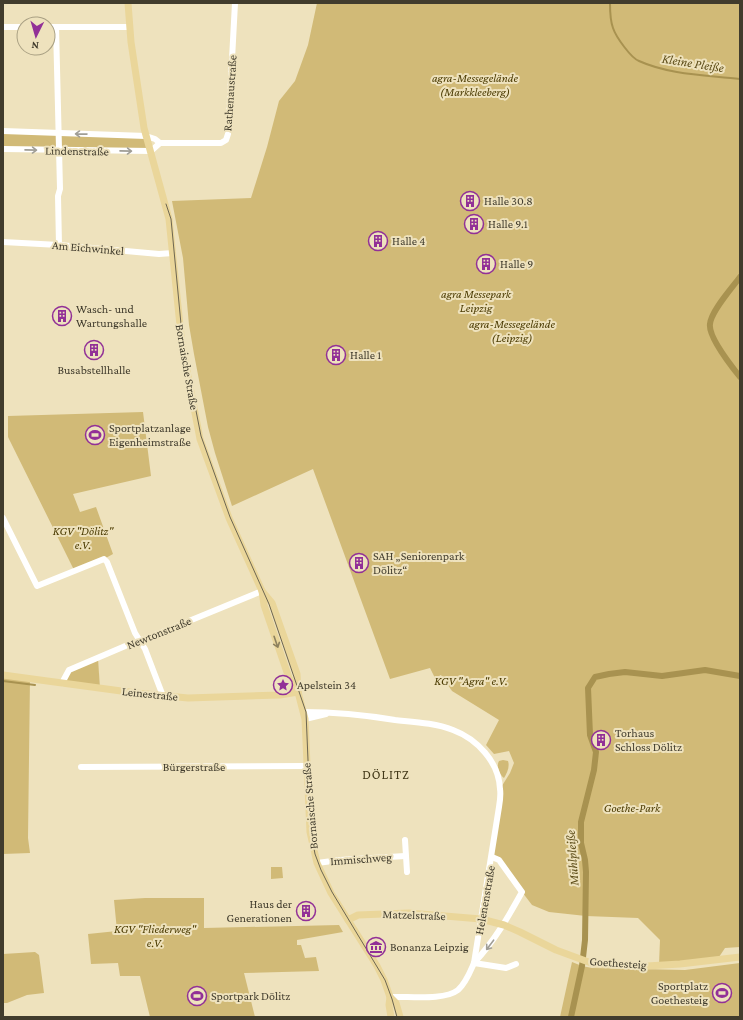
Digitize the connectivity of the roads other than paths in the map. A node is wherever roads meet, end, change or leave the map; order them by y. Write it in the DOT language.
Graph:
graph roads {
  1 [pos="128,3"];
  2 [pos="236,3"];
  3 [pos="3,27"];
  4 [pos="16,27"];
  5 [pos="56,27"];
  6 [pos="130,27"];
  7 [pos="3,131"];
  8 [pos="59,134"];
  9 [pos="146,136"];
  10 [pos="160,143"];
  11 [pos="3,149"];
  12 [pos="59,150"];
  13 [pos="151,152"];
  14 [pos="3,242"];
  15 [pos="59,245"];
  16 [pos="173,254"];
  17 [pos="3,518"];
  18 [pos="262,591"];
  19 [pos="140,641"];
  20 [pos="3,675"];
  21 [pos="62,683"];
  22 [pos="298,692"];
  23 [pos="163,696"];
  24 [pos="304,712"];
  25 [pos="332,712"];
  26 [pos="305,719"];
  27 [pos="307,766"];
  28 [pos="81,767"];
  29 [pos="404,840"];
  30 [pos="405,856"];
  31 [pos="492,857"];
  32 [pos="317,863"];
  33 [pos="406,872"];
  34 [pos="481,919"];
  35 [pos="348,920"];
  36 [pos="504,925"];
  37 [pos="740,957"];
  38 [pos="474,964"];
  39 [pos="516,964"];
  40 [pos="390,997"];
  41 [pos="391,1017"];
  42 [pos="400,1017"];
  1 -- 6 [label="main road, Bornaische Straße"];
  2 -- 10 [label="street, Rathenaustraße"];
  3 -- 4 [label="street"];
  5 -- 6 [label="street"];
  5 -- 8 [label="street"];
  6 -- 9 [label="main road, Bornaische Straße"];
  7 -- 8 [label="street, Lindenstraße"];
  9 -- 8 [label="street, Lindenstraße, one-way"];
  8 -- 12 [label="street"];
  9 -- 10 [label="street, Rathenaustraße"];
  9 -- 13 [label="main road, Bornaische Straße"];
  10 -- 13 [label="street"];
  11 -- 12 [label="street, Lindenstraße, one-way"];
  12 -- 13 [label="street, Lindenstraße, one-way"];
  12 -- 15 [label="street"];
  13 -- 16 [label="main road, Bornaische Straße"];
  14 -- 15 [label="street, Am Eichwinkel"];
  15 -- 16 [label="street, Am Eichwinkel"];
  16 -- 18 [label="main road, Bornaische Straße"];
  17 -- 19 [label="street"];
  18 -- 19 [label="street, Newtonstraße"];
  18 -- 22 [label="main road, Bornaische Straße"];
  19 -- 21 [label="street, Newtonstraße"];
  19 -- 23 [label="street"];
  20 -- 21 [label="main road, Leinestraße"];
  21 -- 23 [label="main road, Leinestraße"];
  22 -- 23 [label="main road, Leinestraße"];
  22 -- 24 [label="main road, Bornaische Straße"];
  24 -- 25 [label="street"];
  24 -- 26 [label="main road, Bornaische Straße"];
  25 -- 26 [label="street"];
  25 -- 31 [label="street, Helenenstraße"];
  26 -- 27 [label="main road, Bornaische Straße"];
  27 -- 28 [label="street, Bürgerstraße"];
  27 -- 32 [label="main road, Bornaische Straße"];
  29 -- 30 [label="street, Immischweg"];
  30 -- 32 [label="street, Immischweg"];
  30 -- 33 [label="street, Immischweg"];
  31 -- 34 [label="street, Helenenstraße"];
  31 -- 36 [label="street"];
  32 -- 35 [label="main road, Bornaische Straße"];
  34 -- 35 [label="main road, Matzelstraße"];
  34 -- 36 [label="main road, Goethesteig"];
  34 -- 38 [label="street, Helenenstraße"];
  35 -- 40 [label="main road, Bornaische Straße"];
  36 -- 37 [label="main road, Goethesteig"];
  36 -- 38 [label="street, one-way"];
  38 -- 39 [label="street"];
  38 -- 40 [label="street, Helenenstraße"];
  40 -- 41 [label="main road, Bornaische Straße"];
  40 -- 42 [label="main road, Bornaische Straße"];
}
